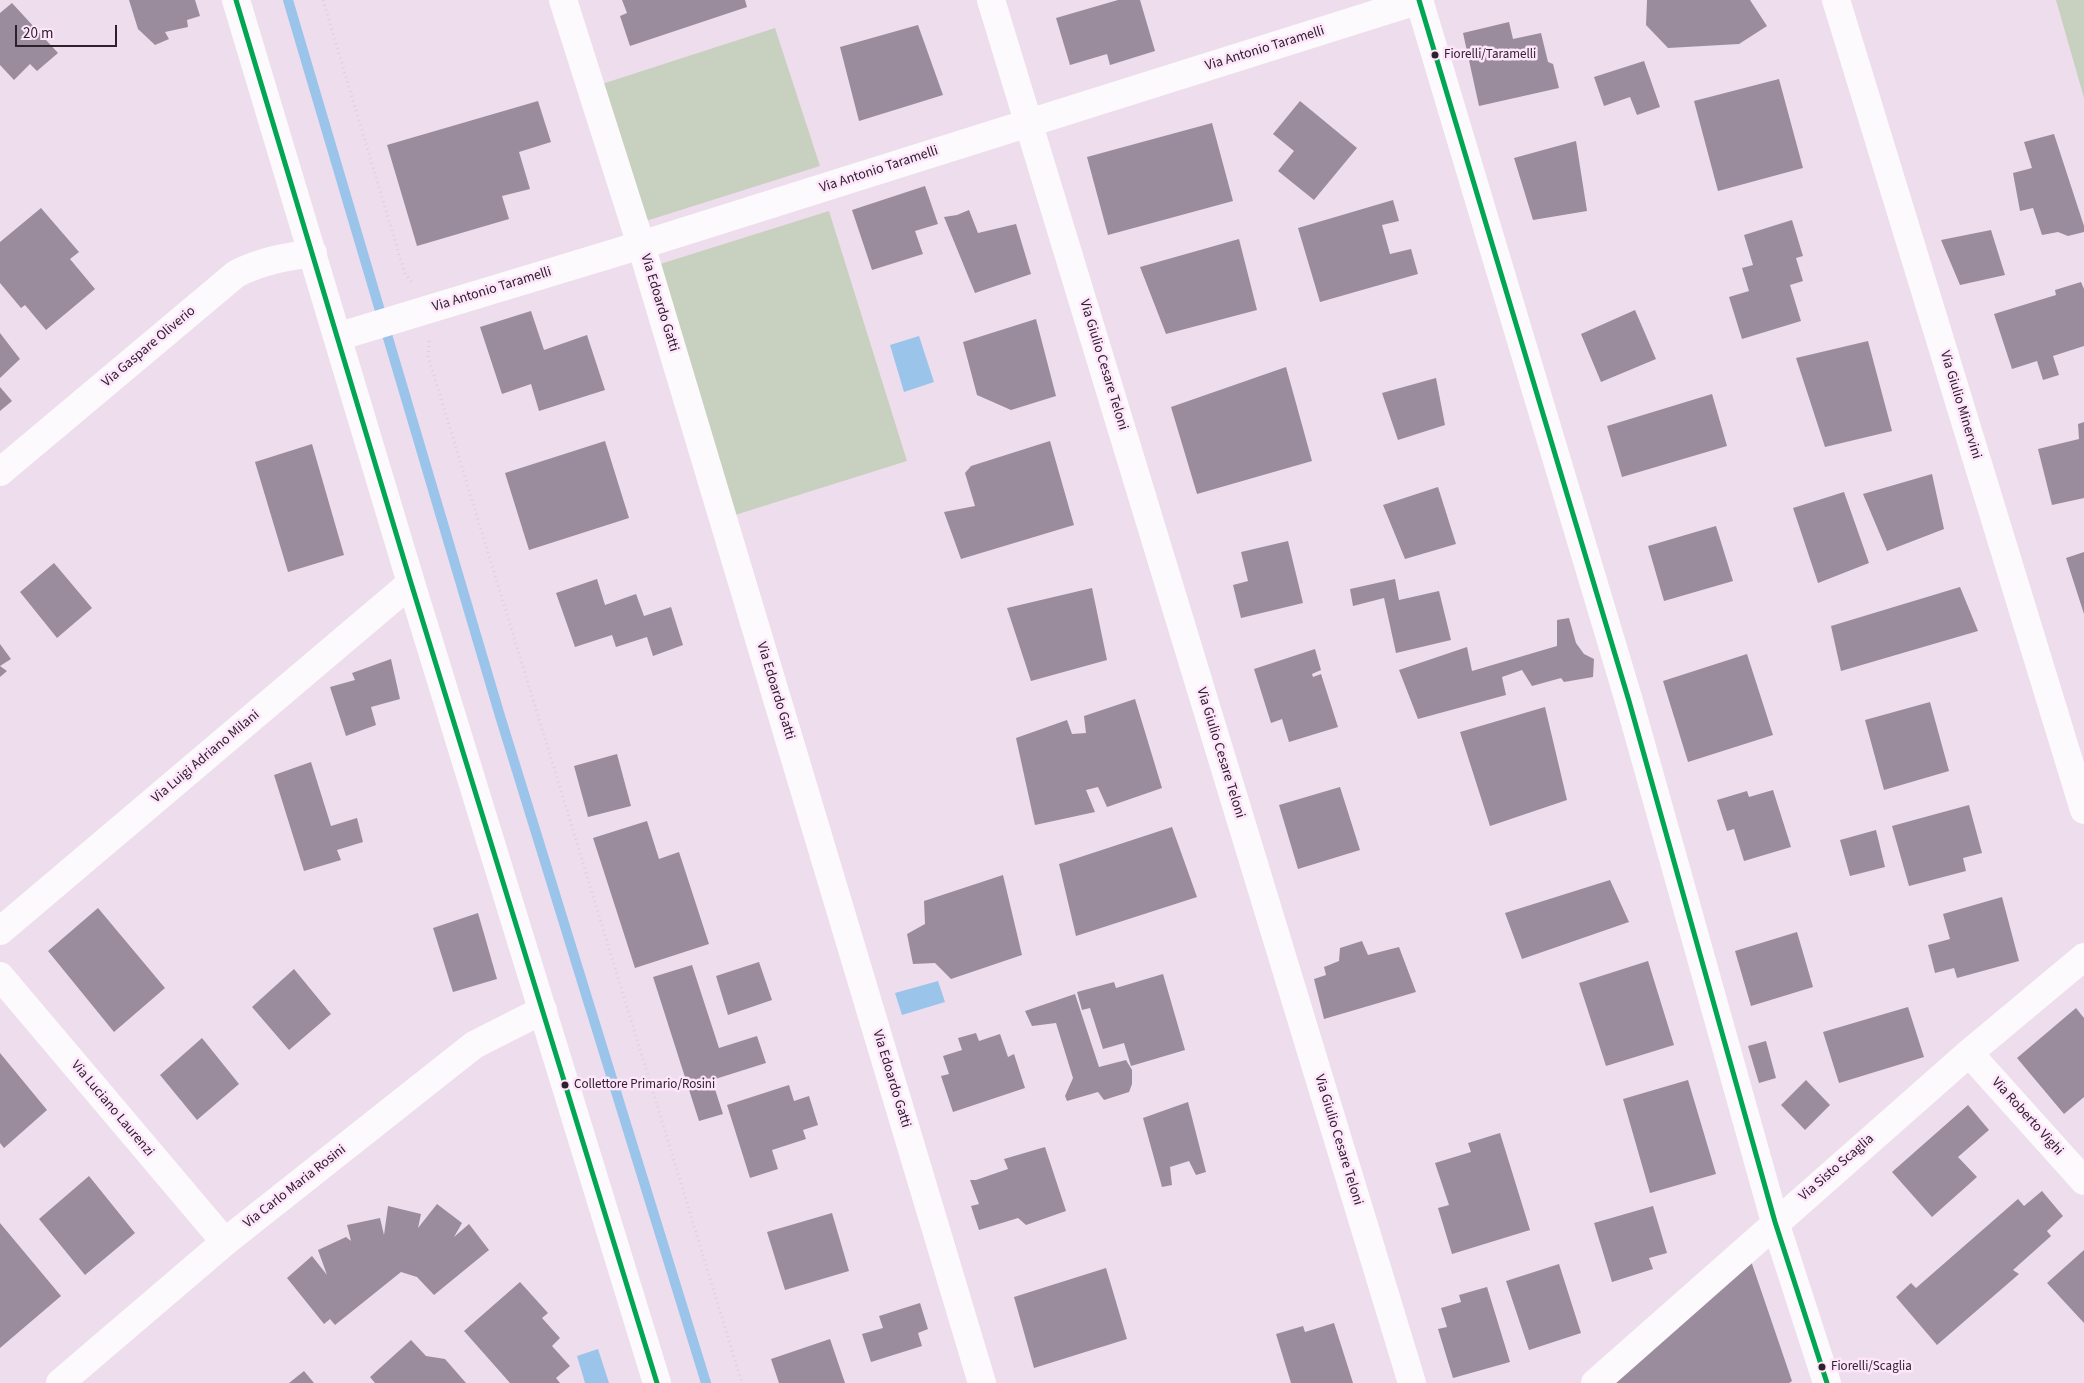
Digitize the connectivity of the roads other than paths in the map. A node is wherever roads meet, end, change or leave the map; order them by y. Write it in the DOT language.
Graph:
graph roads {
  1 [pos="236,0"];
  2 [pos="563,0"];
  3 [pos="992,0"];
  4 [pos="1419,0"];
  5 [pos="1836,0"];
  6 [pos="1029,123"];
  7 [pos="641,245"];
  8 [pos="313,253"];
  9 [pos="337,336"];
  10 [pos="0,472"];
  11 [pos="411,583"];
  12 [pos="2084,810"];
  13 [pos="0,931"];
  14 [pos="2084,957"];
  15 [pos="0,976"];
  16 [pos="543,1010"];
  17 [pos="1969,1053"];
  18 [pos="2084,1181"];
  19 [pos="1775,1222"];
  20 [pos="225,1242"];
  21 [pos="60,1383"];
  22 [pos="657,1383"];
  23 [pos="982,1383"];
  24 [pos="1412,1383"];
  25 [pos="1594,1383"];
  26 [pos="1827,1383"];
  1 -- 8 [label="street"];
  2 -- 7 [label="street, Via Edoardo Gatti"];
  3 -- 6 [label="street, Via Giulio Cesare Teloni"];
  4 -- 6 [label="street, Via Antonio Taramelli"];
  4 -- 19 [label="street"];
  5 -- 12 [label="street, Via Giulio Minervini"];
  6 -- 7 [label="street, Via Antonio Taramelli"];
  6 -- 24 [label="street, Via Giulio Cesare Teloni"];
  7 -- 9 [label="street, Via Antonio Taramelli"];
  7 -- 23 [label="street, Via Edoardo Gatti"];
  8 -- 9 [label="street"];
  8 -- 10 [label="street, Via Gaspare Oliverio"];
  9 -- 11 [label="street"];
  11 -- 13 [label="street, Via Luigi Adriano Milani"];
  11 -- 16 [label="street"];
  14 -- 17 [label="street, Via Sisto Scaglia"];
  15 -- 20 [label="street, Via Luciano Laurenzi"];
  16 -- 20 [label="street, Via Carlo Maria Rosini"];
  16 -- 22 [label="street"];
  17 -- 18 [label="street, Via Roberto Vighi"];
  17 -- 19 [label="street, Via Sisto Scaglia"];
  19 -- 25 [label="street, Via Sisto Scaglia"];
  19 -- 26 [label="street"];
  20 -- 21 [label="street, Via Carlo Maria Rosini"];
}
